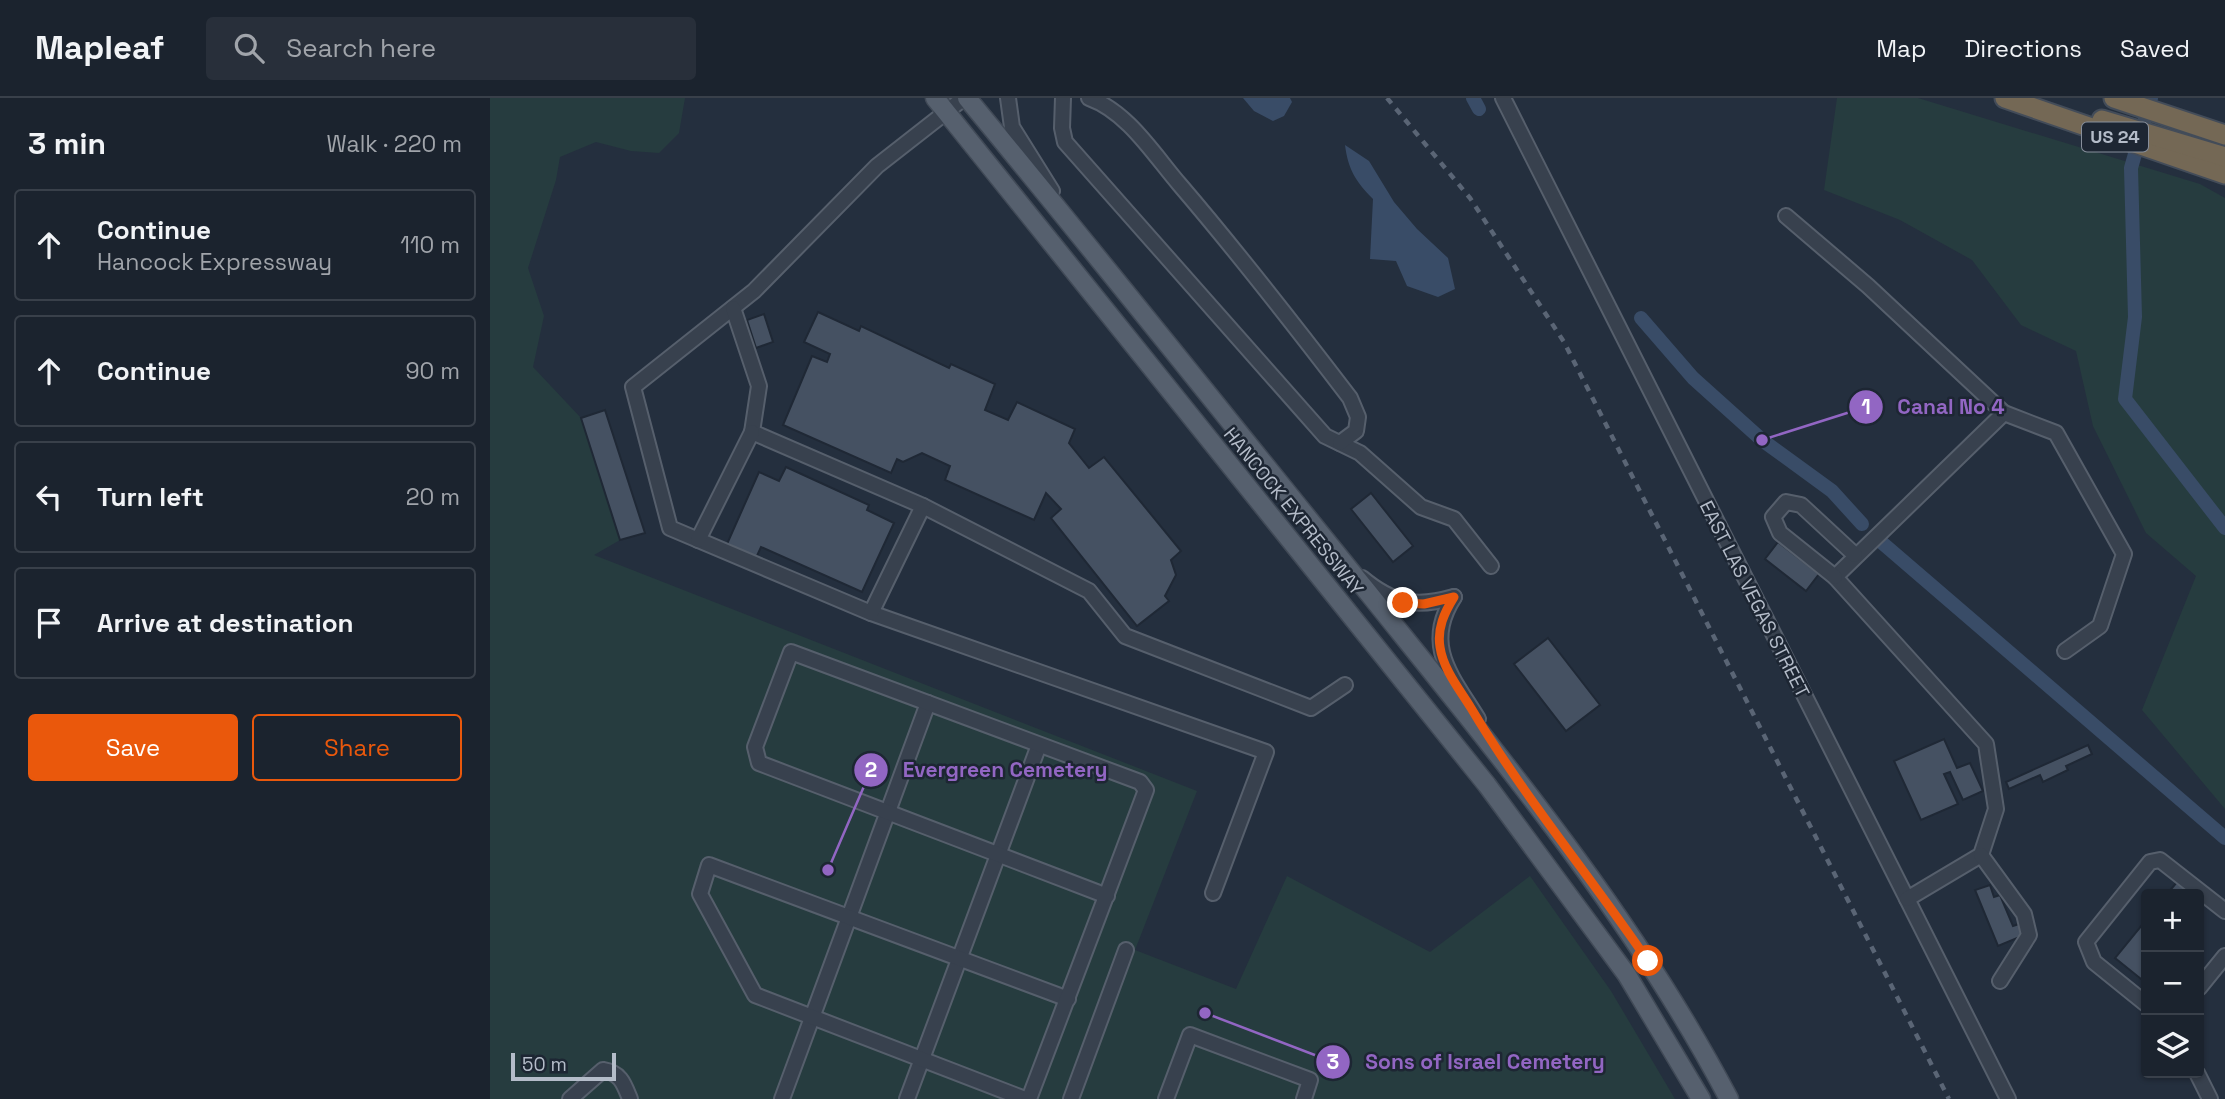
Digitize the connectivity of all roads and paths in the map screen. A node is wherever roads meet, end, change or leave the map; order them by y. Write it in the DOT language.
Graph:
graph roads {
  1 [pos="966,98"];
  2 [pos="1008,98"];
  3 [pos="1063,98"];
  4 [pos="1089,98"];
  5 [pos="1503,98"];
  6 [pos="2005,98"];
  7 [pos="2027,98"];
  8 [pos="2114,98"];
  9 [pos="940,105"];
  10 [pos="2225,135"];
  11 [pos="2225,157"];
  12 [pos="2225,174"];
  13 [pos="1786,216"];
  14 [pos="1087,245"];
  15 [pos="733,308"];
  16 [pos="2004,413"];
  17 [pos="752,432"];
  18 [pos="1340,443"];
  19 [pos="923,506"];
  20 [pos="698,540"];
  21 [pos="1855,555"];
  22 [pos="1342,561"];
  23 [pos="1491,566"];
  24 [pos="1835,577"];
  25 [pos="871,613"];
  26 [pos="2066,651"];
  27 [pos="1346,685"];
  28 [pos="928,703"];
  29 [pos="1039,745"];
  30 [pos="1509,772"];
  31 [pos="888,812"];
  32 [pos="999,855"];
  33 [pos="1981,855"];
  34 [pos="1213,893"];
  35 [pos="1107,896"];
  36 [pos="1907,899"];
  37 [pos="2225,911"];
  38 [pos="849,917"];
  39 [pos="1126,950"];
  40 [pos="2225,956"];
  41 [pos="960,958"];
  42 [pos="2000,981"];
  43 [pos="2204,982"];
  44 [pos="1068,999"];
  45 [pos="2141,1000"];
  46 [pos="813,1017"];
  47 [pos="922,1059"];
  48 [pos="2200,1078"];
  49 [pos="570,1099"];
  50 [pos="630,1099"];
  51 [pos="782,1099"];
  52 [pos="907,1099"];
  53 [pos="1027,1099"];
  54 [pos="1072,1099"];
  55 [pos="1166,1099"];
  56 [pos="1304,1099"];
  57 [pos="1701,1099"];
  58 [pos="1729,1099"];
  59 [pos="2008,1099"];
  60 [pos="2210,1099"];
  1 -- 9 [label="street"];
  1 -- 14 [label="main road, HANCOCK EXPRESSWAY"];
  2 -- 14 [label="street"];
  3 -- 18 [label="street"];
  4 -- 18 [label="street"];
  5 -- 36 [label="street, EAST LAS VEGAS STREET"];
  6 -- 12 [label="highway, US 24"];
  7 -- 11 [label="highway"];
  8 -- 10 [label="highway, US 24"];
  9 -- 15 [label="street"];
  9 -- 57 [label="main road, HANCOCK EXPRESSWAY"];
  13 -- 16 [label="street"];
  14 -- 22 [label="main road, HANCOCK EXPRESSWAY"];
  15 -- 17 [label="street"];
  15 -- 20 [label="street"];
  16 -- 21 [label="street"];
  16 -- 26 [label="street"];
  17 -- 19 [label="street"];
  17 -- 20 [label="street"];
  18 -- 23 [label="street"];
  19 -- 25 [label="street"];
  19 -- 27 [label="street"];
  20 -- 25 [label="street"];
  21 -- 24 [label="street"];
  21 -- 24 [label="street"];
  22 -- 30 [label="main road, HANCOCK EXPRESSWAY"];
  22 -- 30 [label="street"];
  24 -- 33 [label="street"];
  25 -- 34 [label="street"];
  28 -- 29 [label="street"];
  28 -- 31 [label="street"];
  28 -- 31 [label="street"];
  29 -- 32 [label="street"];
  29 -- 35 [label="street"];
  30 -- 58 [label="main road, HANCOCK EXPRESSWAY"];
  31 -- 32 [label="street"];
  31 -- 38 [label="street"];
  32 -- 35 [label="street"];
  32 -- 41 [label="street"];
  33 -- 36 [label="street"];
  33 -- 42 [label="street"];
  35 -- 44 [label="street"];
  36 -- 59 [label="street, EAST LAS VEGAS STREET"];
  37 -- 45 [label="street"];
  38 -- 41 [label="street"];
  38 -- 46 [label="street"];
  38 -- 46 [label="street"];
  39 -- 54 [label="street"];
  40 -- 43 [label="street"];
  41 -- 44 [label="street"];
  41 -- 47 [label="street"];
  44 -- 53 [label="street"];
  46 -- 47 [label="street"];
  46 -- 51 [label="street"];
  47 -- 52 [label="street"];
  47 -- 53 [label="street"];
  48 -- 60 [label="street"];
  49 -- 50 [label="street"];
  55 -- 56 [label="street"];
}
